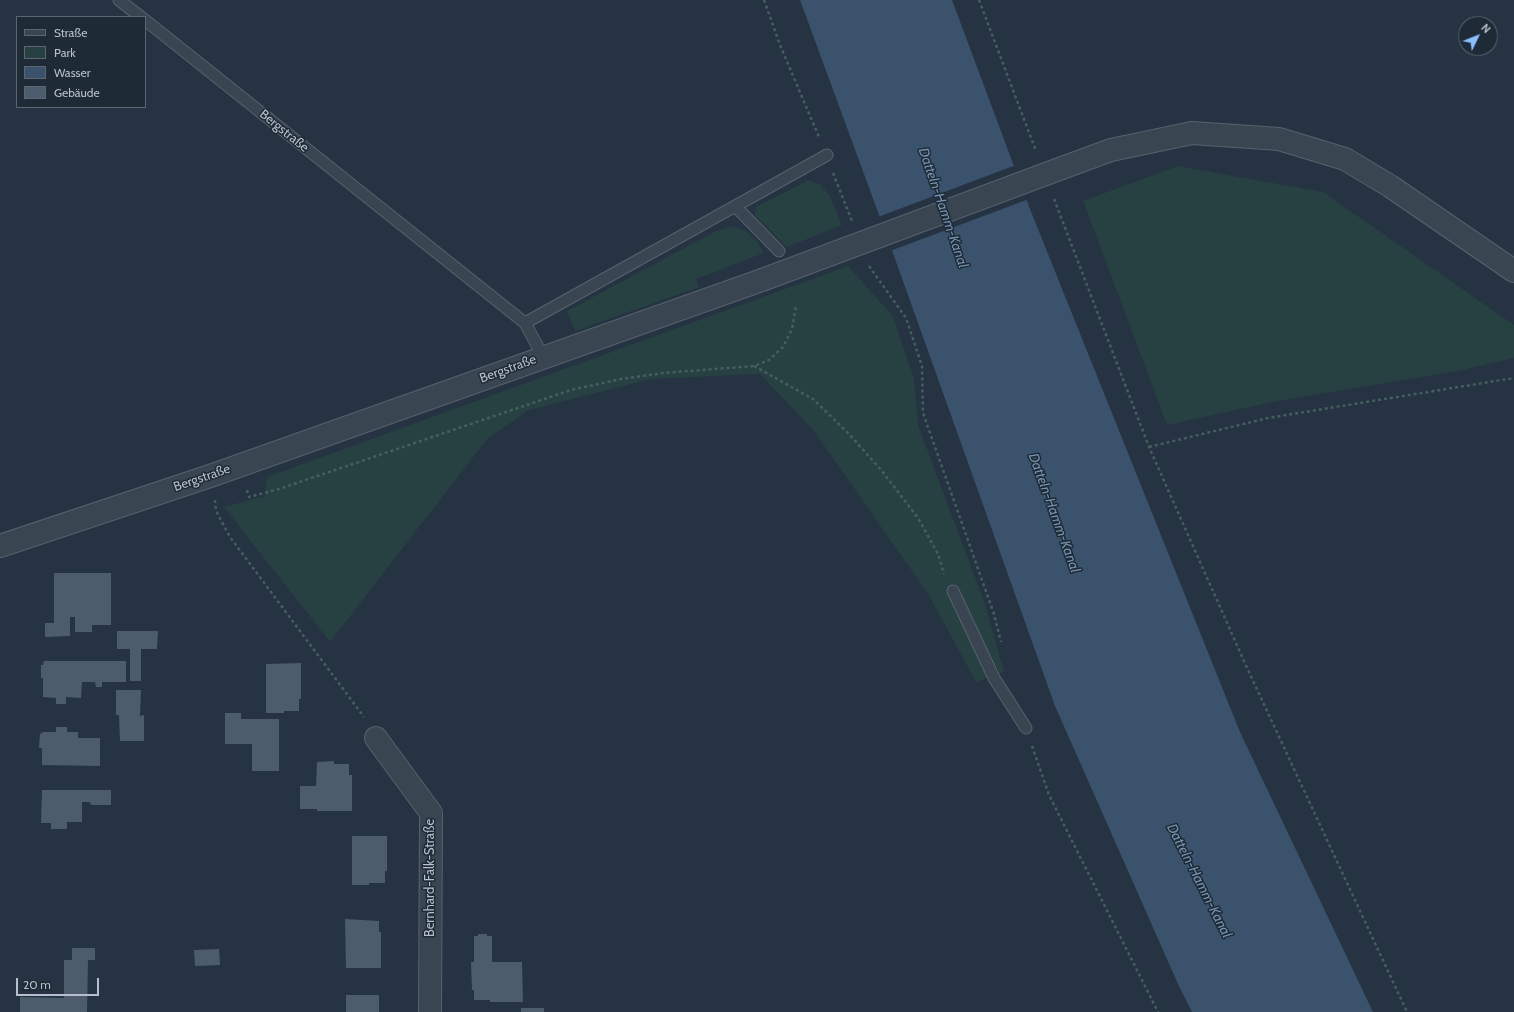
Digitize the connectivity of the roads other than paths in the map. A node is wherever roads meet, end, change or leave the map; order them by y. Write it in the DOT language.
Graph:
graph roads {
  1 [pos="119,0"];
  2 [pos="140,16"];
  3 [pos="146,21"];
  4 [pos="827,155"];
  5 [pos="735,206"];
  6 [pos="779,251"];
  7 [pos="1514,271"];
  8 [pos="525,323"];
  9 [pos="543,356"];
  10 [pos="0,546"];
  11 [pos="953,592"];
  12 [pos="1026,728"];
  13 [pos="376,738"];
  14 [pos="430,1012"];
  1 -- 2 [label="lane"];
  3 -- 8 [label="lane, Bergstraße"];
  4 -- 5 [label="lane"];
  5 -- 6 [label="lane"];
  5 -- 8 [label="lane"];
  7 -- 9 [label="street, bridge"];
  8 -- 9 [label="lane, Bergstraße"];
  9 -- 10 [label="street, Bergstraße"];
  11 -- 12 [label="lane"];
  13 -- 14 [label="street, Bernhard-Falk-Straße"];
}
